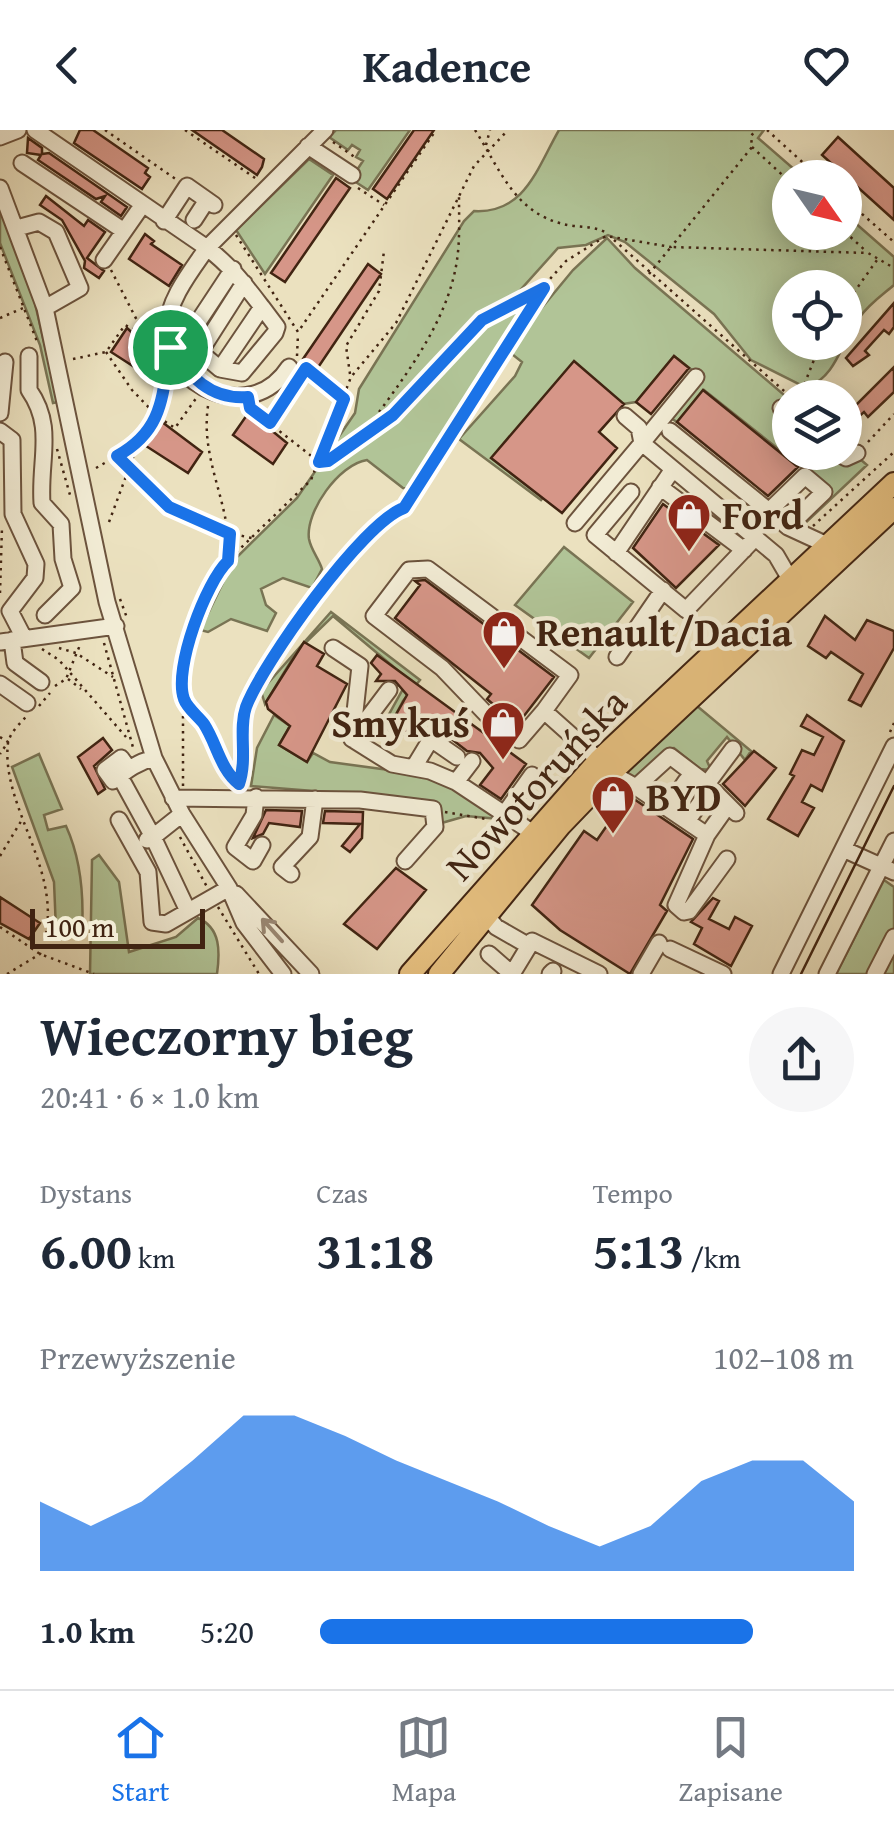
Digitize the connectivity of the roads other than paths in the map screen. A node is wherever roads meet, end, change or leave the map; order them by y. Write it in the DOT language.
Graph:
graph roads {
  1 [pos="18,130"];
  2 [pos="35,130"];
  3 [pos="325,133"];
  4 [pos="0,137"];
  5 [pos="308,146"];
  6 [pos="22,163"];
  7 [pos="351,178"];
  8 [pos="0,188"];
  9 [pos="142,206"];
  10 [pos="194,220"];
  11 [pos="164,221"];
  12 [pos="17,228"];
  13 [pos="124,232"];
  14 [pos="207,248"];
  15 [pos="107,264"];
  16 [pos="233,270"];
  17 [pos="244,284"];
  18 [pos="262,307"];
  19 [pos="45,308"];
  20 [pos="198,322"];
  21 [pos="29,356"];
  22 [pos="5,362"];
  23 [pos="289,368"];
  24 [pos="220,369"];
  25 [pos="696,377"];
  26 [pos="42,404"];
  27 [pos="67,407"];
  28 [pos="0,413"];
  29 [pos="625,416"];
  30 [pos="0,431"];
  31 [pos="670,432"];
  32 [pos="642,442"];
  33 [pos="673,469"];
  34 [pos="894,483"];
  35 [pos="660,487"];
  36 [pos="631,492"];
  37 [pos="89,506"];
  38 [pos="894,508"];
  39 [pos="769,512"];
  40 [pos="575,523"];
  41 [pos="61,524"];
  42 [pos="788,527"];
  43 [pos="756,538"];
  44 [pos="806,538"];
  45 [pos="827,545"];
  46 [pos="744,550"];
  47 [pos="616,552"];
  48 [pos="786,570"];
  49 [pos="663,590"];
  50 [pos="46,615"];
  51 [pos="115,623"];
  52 [pos="21,642"];
  53 [pos="333,648"];
  54 [pos="617,657"];
  55 [pos="42,682"];
  56 [pos="0,684"];
  57 [pos="388,690"];
  58 [pos="31,708"];
  59 [pos="544,711"];
  60 [pos="415,727"];
  61 [pos="352,739"];
  62 [pos="431,739"];
  63 [pos="894,746"];
  64 [pos="733,749"];
  65 [pos="154,758"];
  66 [pos="605,766"];
  67 [pos="414,767"];
  68 [pos="532,775"];
  69 [pos="686,781"];
  70 [pos="456,782"];
  71 [pos="636,786"];
  72 [pos="706,790"];
  73 [pos="178,797"];
  74 [pos="259,798"];
  75 [pos="315,799"];
  76 [pos="668,807"];
  77 [pos="505,813"];
  78 [pos="182,814"];
  79 [pos="119,820"];
  80 [pos="688,820"];
  81 [pos="533,833"];
  82 [pos="707,835"];
  83 [pos="153,837"];
  84 [pos="894,841"];
  85 [pos="262,845"];
  86 [pos="134,847"];
  87 [pos="843,848"];
  88 [pos="727,859"];
  89 [pos="405,861"];
  90 [pos="283,868"];
  91 [pos="888,869"];
  92 [pos="229,888"];
  93 [pos="187,909"];
  94 [pos="480,909"];
  95 [pos="894,936"];
  96 [pos="529,946"];
  97 [pos="489,954"];
  98 [pos="781,973"];
  99 [pos="283,974"];
  100 [pos="311,974"];
  101 [pos="410,974"];
  102 [pos="439,974"];
  103 [pos="512,974"];
  104 [pos="599,974"];
  105 [pos="641,974"];
  106 [pos="723,974"];
  107 [pos="827,974"];
  108 [pos="875,974"];
  1 -- 4 [label="street"];
  2 -- 9 [label="street"];
  3 -- 5 [label="street"];
  5 -- 7 [label="street"];
  5 -- 14 [label="street"];
  6 -- 13 [label="street"];
  8 -- 12 [label="street"];
  9 -- 11 [label="street"];
  9 -- 13 [label="street"];
  10 -- 11 [label="street"];
  11 -- 14 [label="street"];
  12 -- 19 [label="street"];
  12 -- 19 [label="street"];
  13 -- 15 [label="street"];
  14 -- 16 [label="street"];
  14 -- 23 [label="street"];
  16 -- 17 [label="street"];
  16 -- 20 [label="street"];
  17 -- 18 [label="street"];
  17 -- 24 [label="street"];
  18 -- 24 [label="street"];
  18 -- 24 [label="street"];
  19 -- 27 [label="street"];
  21 -- 26 [label="street"];
  22 -- 28 [label="street"];
  25 -- 32 [label="street"];
  26 -- 27 [label="street"];
  26 -- 41 [label="street"];
  27 -- 37 [label="street"];
  29 -- 32 [label="street"];
  30 -- 52 [label="street"];
  31 -- 39 [label="street"];
  32 -- 33 [label="street"];
  32 -- 40 [label="street"];
  33 -- 35 [label="street"];
  33 -- 43 [label="street"];
  34 -- 45 [label="main road, Nowotoruńska"];
  35 -- 46 [label="street"];
  35 -- 47 [label="street"];
  36 -- 47 [label="street"];
  37 -- 41 [label="street"];
  37 -- 51 [label="street"];
  38 -- 66 [label="main road, Nowotoruńska"];
  39 -- 42 [label="street"];
  39 -- 42 [label="street"];
  41 -- 50 [label="street"];
  42 -- 44 [label="street"];
  43 -- 46 [label="street"];
  43 -- 48 [label="street"];
  44 -- 45 [label="street"];
  44 -- 48 [label="street"];
  45 -- 48 [label="main road, Nowotoruńska"];
  46 -- 49 [label="street"];
  47 -- 49 [label="street"];
  48 -- 66 [label="main road, Nowotoruńska"];
  49 -- 54 [label="street"];
  51 -- 52 [label="street"];
  51 -- 65 [label="street"];
  52 -- 55 [label="street"];
  53 -- 61 [label="street"];
  56 -- 58 [label="street"];
  57 -- 61 [label="street"];
  59 -- 59 [label="street"];
  59 -- 66 [label="street"];
  60 -- 62 [label="street"];
  61 -- 67 [label="street"];
  62 -- 67 [label="street"];
  62 -- 70 [label="street"];
  63 -- 87 [label="street"];
  64 -- 72 [label="street"];
  65 -- 73 [label="street"];
  65 -- 83 [label="street"];
  66 -- 71 [label="street"];
  66 -- 81 [label="main road, Nowotoruńska"];
  66 -- 94 [label="main road, Nowotoruńska"];
  67 -- 70 [label="street"];
  68 -- 77 [label="street"];
  69 -- 76 [label="street"];
  70 -- 77 [label="street"];
  71 -- 72 [label="street"];
  71 -- 76 [label="street"];
  72 -- 80 [label="street"];
  72 -- 82 [label="street"];
  73 -- 74 [label="street"];
  73 -- 78 [label="street"];
  74 -- 75 [label="street"];
  74 -- 85 [label="street"];
  75 -- 89 [label="street"];
  75 -- 90 [label="street"];
  76 -- 80 [label="street"];
  77 -- 81 [label="street"];
  78 -- 83 [label="street"];
  78 -- 92 [label="street"];
  79 -- 86 [label="street"];
  80 -- 82 [label="street"];
  81 -- 94 [label="main road, Nowotoruńska"];
  82 -- 88 [label="street"];
  83 -- 86 [label="street"];
  83 -- 93 [label="street"];
  84 -- 91 [label="street"];
  86 -- 93 [label="street"];
  87 -- 91 [label="street"];
  87 -- 98 [label="street"];
  91 -- 107 [label="street"];
  92 -- 93 [label="street"];
  92 -- 99 [label="street"];
  100 -- 92 [label="street, one-way"];
  94 -- 96 [label="street"];
  94 -- 101 [label="main road, Nowotoruńska"];
  94 -- 102 [label="main road, Nowotoruńska"];
  95 -- 108 [label="street"];
  96 -- 103 [label="street"];
  96 -- 104 [label="street"];
  97 -- 103 [label="street"];
  105 -- 106 [label="street"];
}
